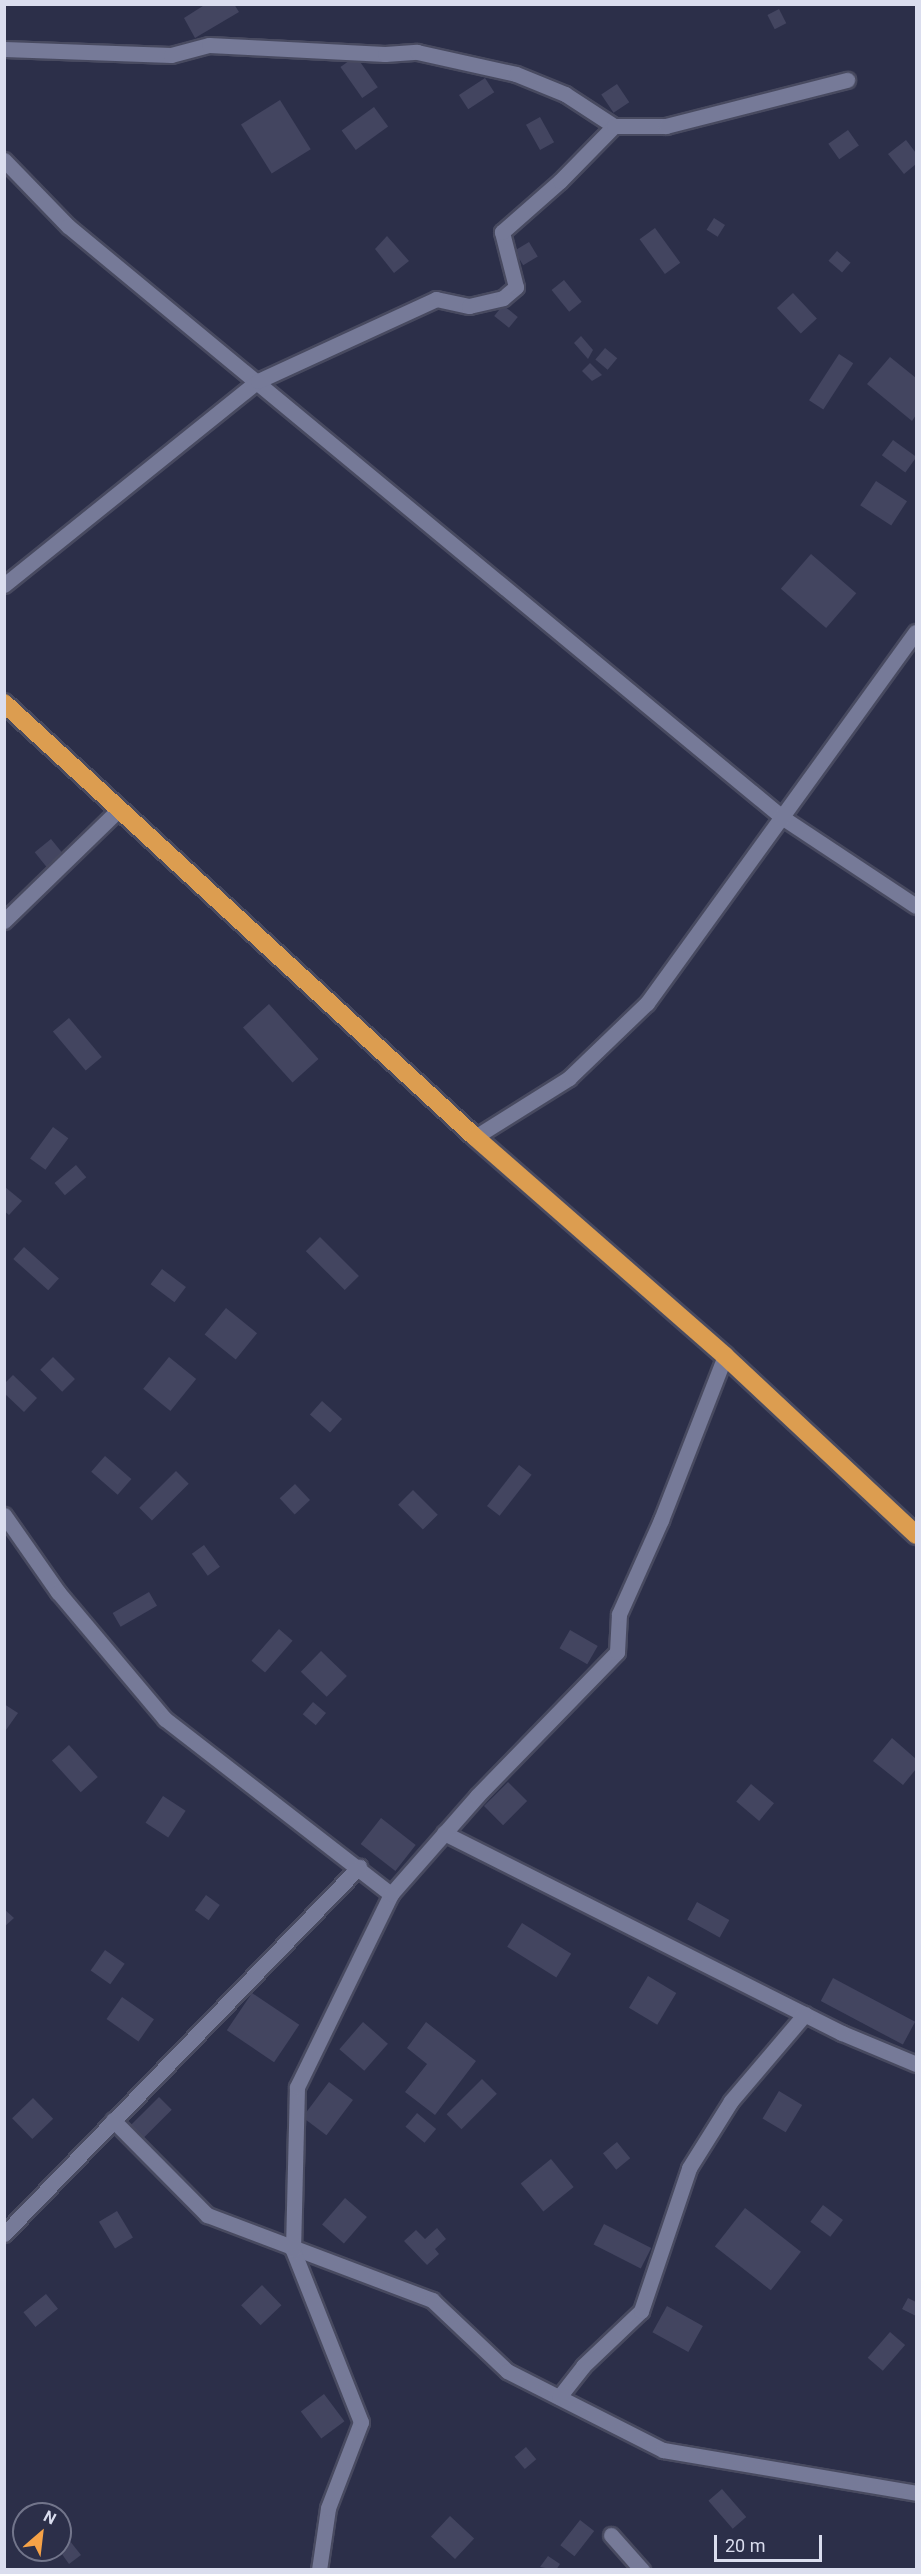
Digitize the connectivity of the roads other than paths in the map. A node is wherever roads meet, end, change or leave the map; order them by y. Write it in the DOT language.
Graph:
graph roads {
  1 [pos="4,49"];
  2 [pos="847,80"];
  3 [pos="614,126"];
  4 [pos="4,160"];
  5 [pos="258,381"];
  6 [pos="4,585"];
  7 [pos="916,632"];
  8 [pos="4,703"];
  9 [pos="119,809"];
  10 [pos="783,818"];
  11 [pos="916,906"];
  12 [pos="4,921"];
  13 [pos="475,1137"];
  14 [pos="725,1356"];
  15 [pos="4,1515"];
  16 [pos="916,1535"];
  17 [pos="444,1833"];
  18 [pos="359,1867"];
  19 [pos="391,1894"];
  20 [pos="805,2014"];
  21 [pos="916,2064"];
  22 [pos="113,2120"];
  23 [pos="4,2234"];
  24 [pos="293,2250"];
  25 [pos="559,2397"];
  26 [pos="916,2493"];
  27 [pos="611,2535"];
  28 [pos="319,2570"];
  29 [pos="642,2570"];
  1 -- 3 [label="street"];
  2 -- 3 [label="street"];
  3 -- 5 [label="street"];
  4 -- 5 [label="street"];
  5 -- 6 [label="street"];
  5 -- 10 [label="street"];
  7 -- 10 [label="street"];
  8 -- 9 [label="highway"];
  9 -- 12 [label="street"];
  9 -- 13 [label="highway"];
  10 -- 11 [label="street"];
  10 -- 13 [label="street"];
  13 -- 14 [label="highway"];
  14 -- 16 [label="highway"];
  14 -- 17 [label="street"];
  15 -- 18 [label="street"];
  17 -- 19 [label="street"];
  17 -- 20 [label="street"];
  18 -- 19 [label="street"];
  18 -- 22 [label="street"];
  19 -- 24 [label="street"];
  20 -- 21 [label="street"];
  20 -- 25 [label="street"];
  22 -- 23 [label="street"];
  22 -- 24 [label="street"];
  24 -- 25 [label="street"];
  24 -- 28 [label="street"];
  25 -- 26 [label="street"];
  27 -- 29 [label="street"];
}
